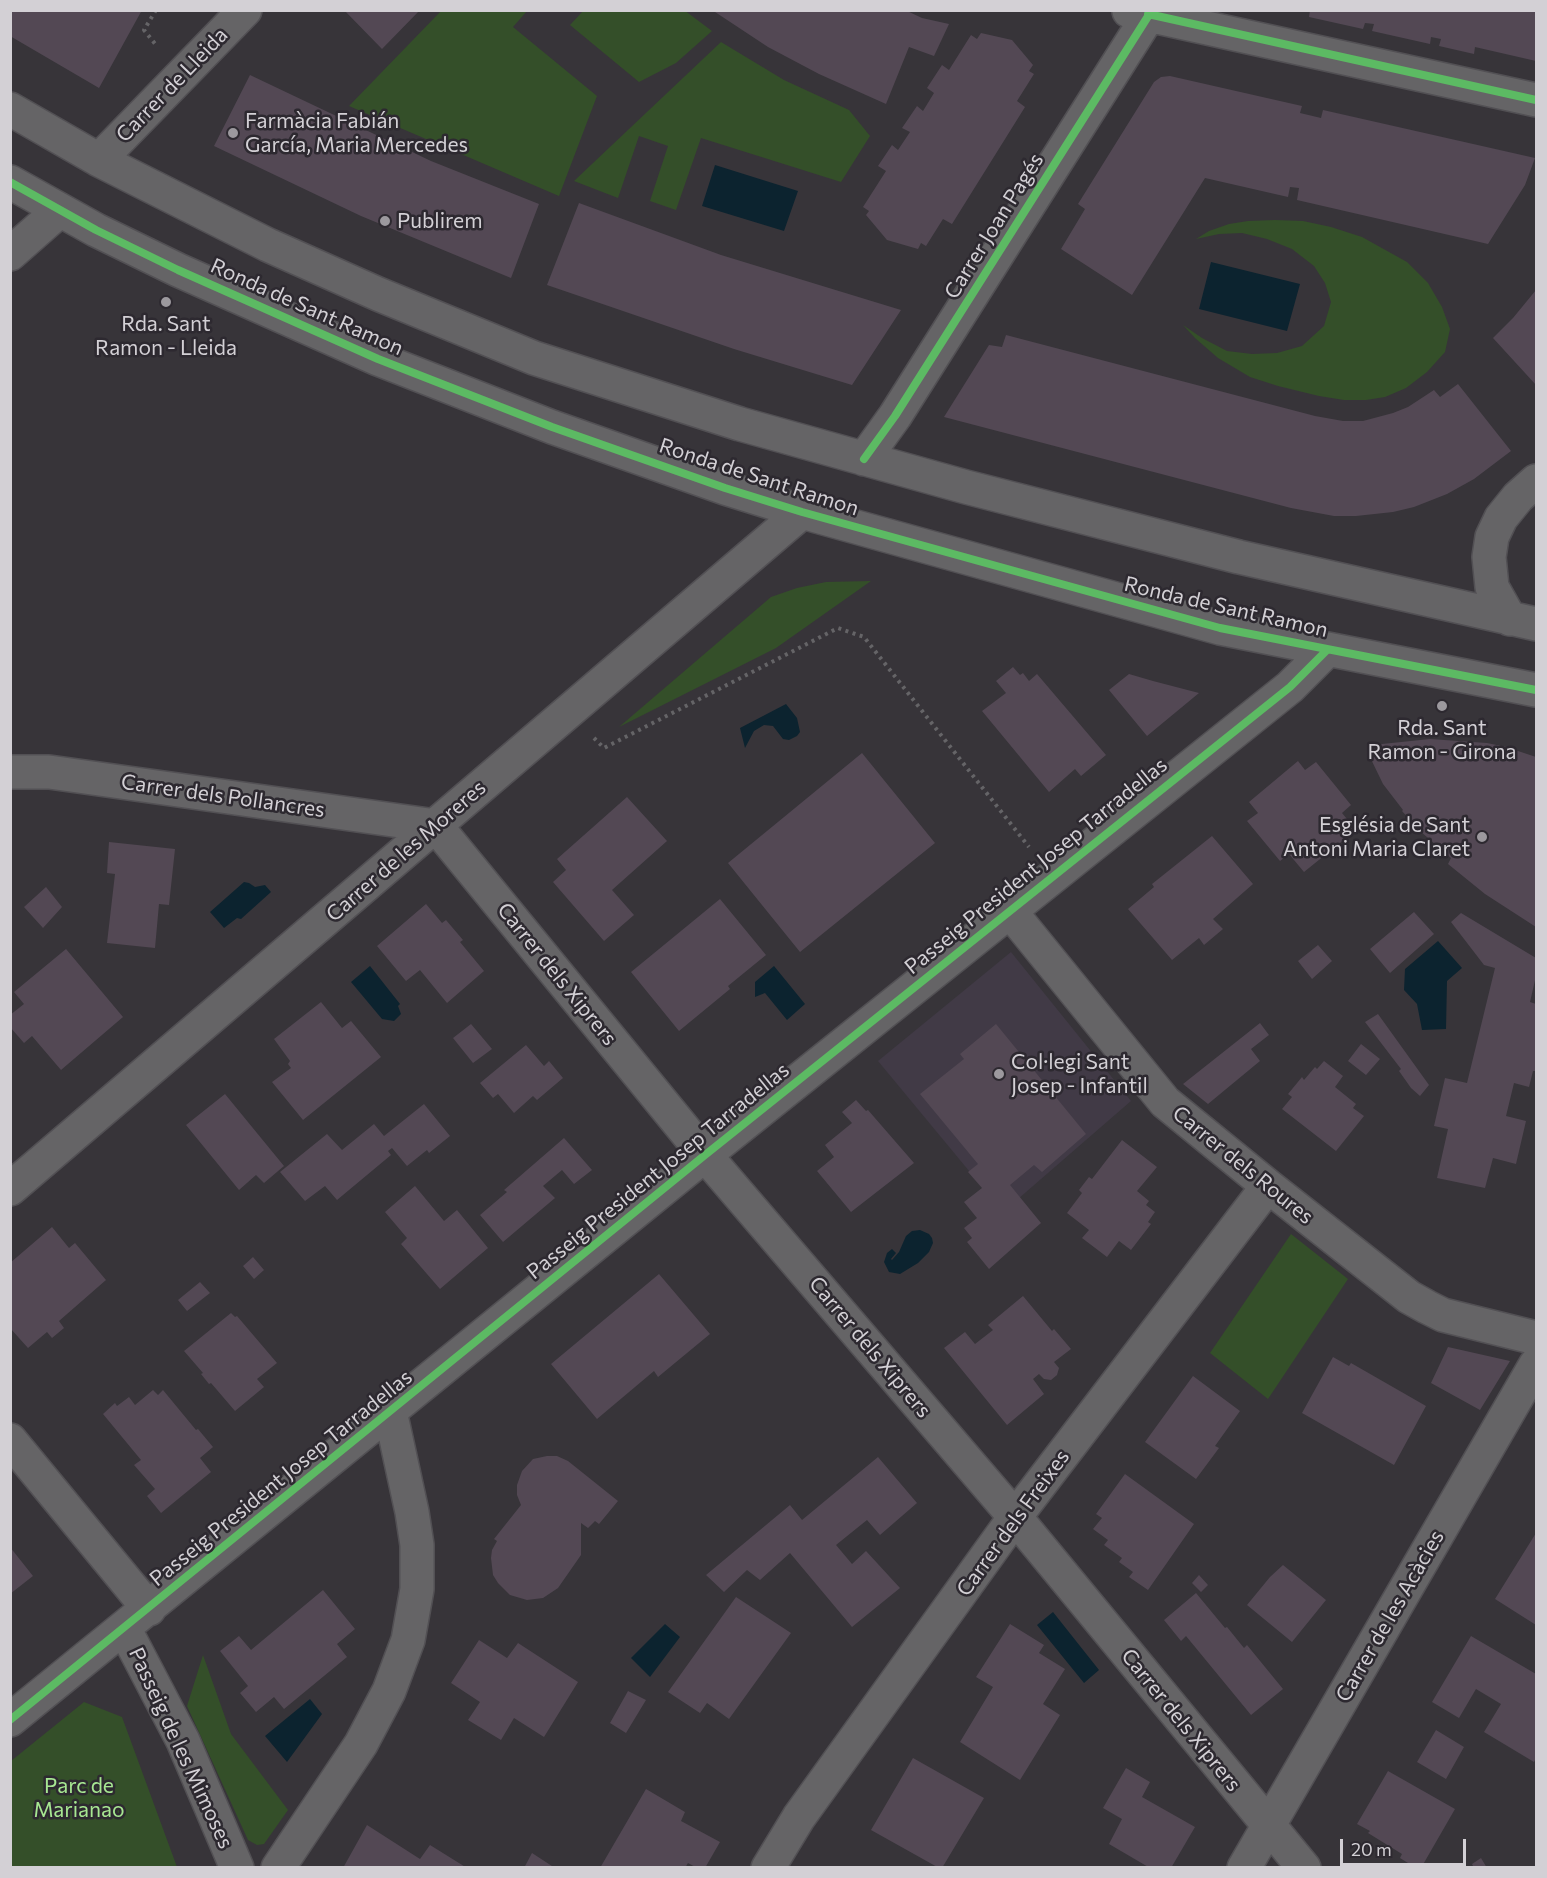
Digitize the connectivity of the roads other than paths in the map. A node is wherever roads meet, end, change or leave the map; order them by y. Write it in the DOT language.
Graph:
graph roads {
  1 [pos="245,10"];
  2 [pos="1143,12"];
  3 [pos="1536,100"];
  4 [pos="10,109"];
  5 [pos="99,160"];
  6 [pos="10,182"];
  7 [pos="60,210"];
  8 [pos="10,254"];
  9 [pos="864,459"];
  10 [pos="1536,481"];
  11 [pos="802,512"];
  12 [pos="1523,622"];
  13 [pos="1327,650"];
  14 [pos="1536,690"];
  15 [pos="10,772"];
  16 [pos="436,826"];
  17 [pos="1009,910"];
  18 [pos="705,1155"];
  19 [pos="1268,1186"];
  20 [pos="10,1189"];
  21 [pos="1536,1338"];
  22 [pos="1536,1364"];
  23 [pos="390,1411"];
  24 [pos="10,1440"];
  25 [pos="1015,1517"];
  26 [pos="137,1619"];
  27 [pos="10,1720"];
  28 [pos="1268,1826"];
  29 [pos="237,1868"];
  30 [pos="278,1868"];
  31 [pos="768,1868"];
  32 [pos="1244,1868"];
  33 [pos="1304,1868"];
  1 -- 5 [label="street, Carrer de Lleida"];
  2 -- 3 [label="street"];
  2 -- 9 [label="street, Carrer Joan Pagés"];
  4 -- 5 [label="street, Ronda de Sant Ramon"];
  5 -- 9 [label="street, Ronda de Sant Ramon"];
  6 -- 7 [label="street, Ronda de Sant Ramon"];
  7 -- 8 [label="street"];
  7 -- 11 [label="street, Ronda de Sant Ramon"];
  9 -- 12 [label="street, Ronda de Sant Ramon"];
  10 -- 12 [label="street"];
  11 -- 13 [label="street, Ronda de Sant Ramon"];
  11 -- 16 [label="street, Carrer de les Moreres"];
  13 -- 14 [label="street, Ronda de Sant Ramon"];
  13 -- 17 [label="street, Passeig President Josep Tarradellas"];
  15 -- 16 [label="street, Carrer dels Pollancres"];
  16 -- 18 [label="street, Carrer dels Xiprers"];
  16 -- 20 [label="street, Carrer de les Moreres"];
  17 -- 18 [label="street, Passeig President Josep Tarradellas"];
  17 -- 19 [label="street, Carrer dels Roures"];
  18 -- 23 [label="street, Passeig President Josep Tarradellas"];
  18 -- 25 [label="street, Carrer dels Xiprers"];
  19 -- 21 [label="street, Carrer dels Roures"];
  19 -- 25 [label="street, Carrer dels Freixes"];
  22 -- 28 [label="street, Carrer de les Acàcies"];
  23 -- 26 [label="street, Passeig President Josep Tarradellas"];
  23 -- 30 [label="street"];
  24 -- 26 [label="street, Passeig de les Mimoses"];
  25 -- 28 [label="street, Carrer dels Xiprers"];
  25 -- 31 [label="street, Carrer dels Freixes"];
  26 -- 27 [label="street, Passeig President Josep Tarradellas"];
  26 -- 29 [label="street, Passeig de les Mimoses"];
  28 -- 32 [label="street, Carrer de les Acàcies"];
  28 -- 33 [label="street, Carrer dels Xiprers"];
}
